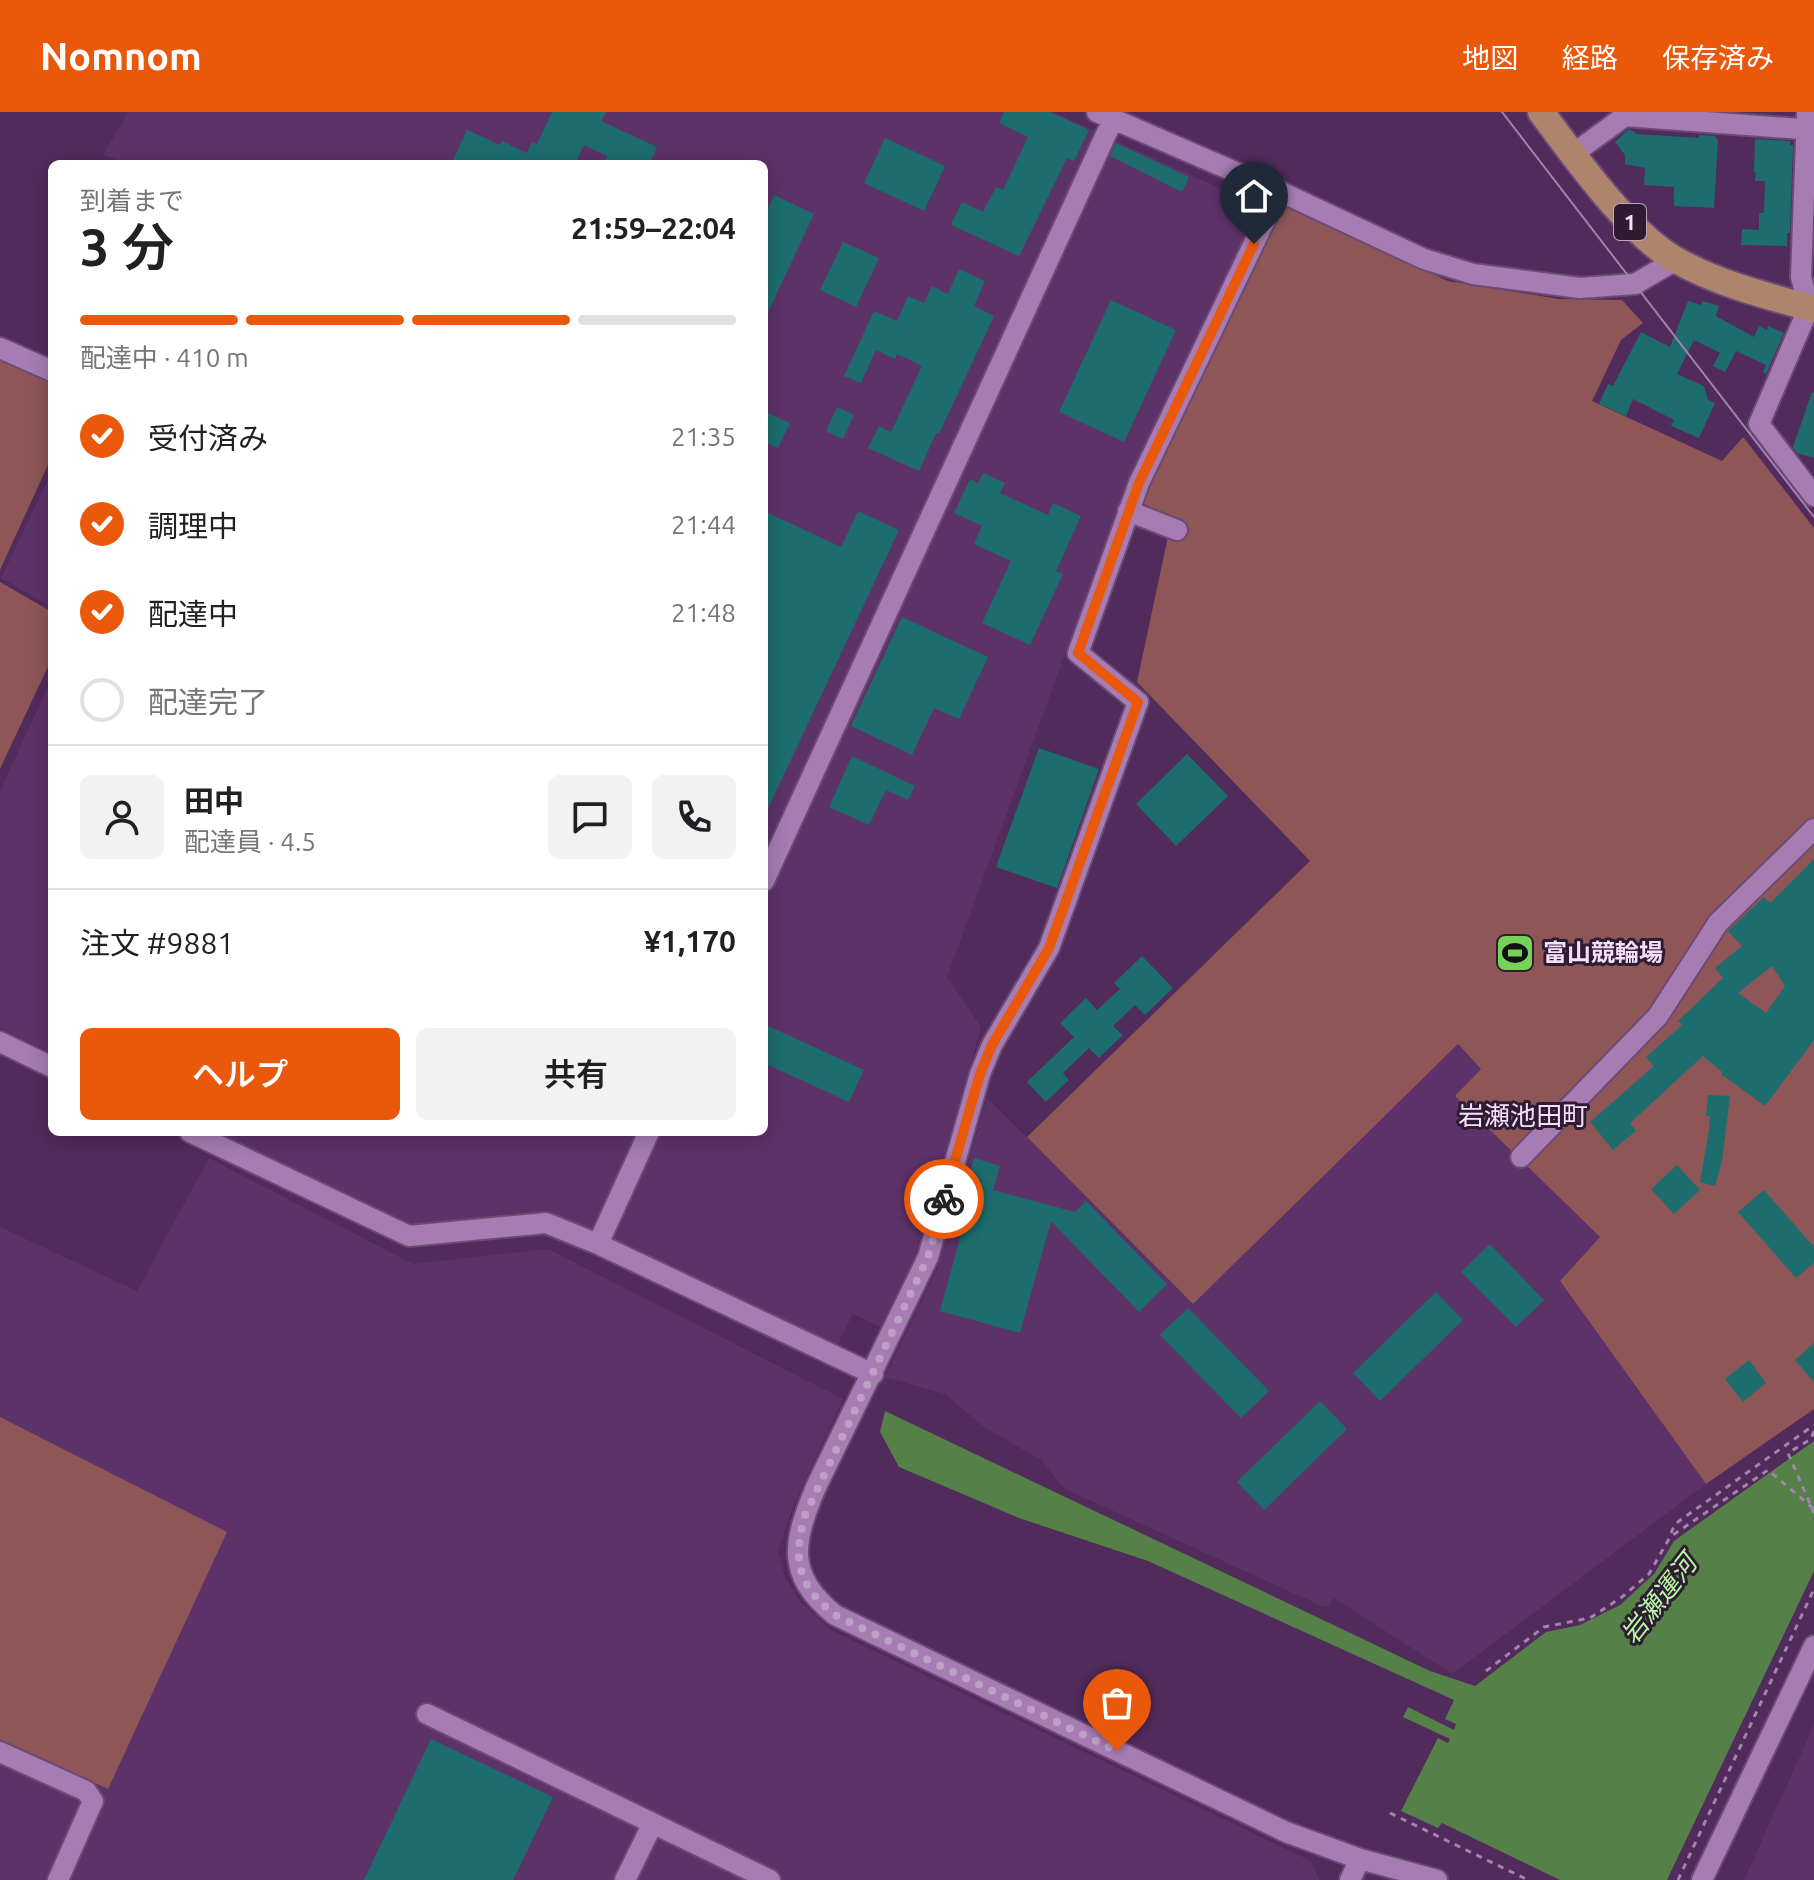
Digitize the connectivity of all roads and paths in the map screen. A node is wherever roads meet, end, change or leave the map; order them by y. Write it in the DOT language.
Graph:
graph roads {
  1 [pos="1541,112"];
  2 [pos="1625,114"];
  3 [pos="1105,116"];
  4 [pos="1809,124"];
  5 [pos="1573,154"];
  6 [pos="1279,191"];
  7 [pos="1676,260"];
  8 [pos="1812,306"];
  9 [pos="0,348"];
  10 [pos="48,369"];
  11 [pos="1814,496"];
  12 [pos="1128,511"];
  13 [pos="1177,530"];
  14 [pos="1814,829"];
  15 [pos="768,872"];
  16 [pos="0,1042"];
  17 [pos="48,1065"];
  18 [pos="198,1136"];
  19 [pos="647,1136"];
  20 [pos="1521,1157"];
  21 [pos="598,1244"];
  22 [pos="873,1374"];
  23 [pos="1814,1425"];
  24 [pos="1814,1431"];
  25 [pos="1813,1509"];
  26 [pos="1670,1537"];
  27 [pos="1813,1590"];
  28 [pos="1814,1646"];
  29 [pos="1486,1671"];
  30 [pos="427,1714"];
  31 [pos="0,1752"];
  32 [pos="1390,1813"];
  33 [pos="652,1825"];
  34 [pos="1360,1859"];
  35 [pos="58,1880"];
  36 [pos="625,1880"];
  37 [pos="770,1880"];
  38 [pos="1350,1880"];
  39 [pos="1437,1880"];
  40 [pos="1528,1880"];
  41 [pos="1678,1880"];
  42 [pos="1702,1880"];
  1 -- 5 [label="main road, 1"];
  2 -- 4 [label="street"];
  2 -- 5 [label="street"];
  3 -- 6 [label="street"];
  3 -- 15 [label="street"];
  4 -- 8 [label="street"];
  5 -- 7 [label="main road, 1"];
  6 -- 7 [label="street"];
  6 -- 12 [label="street"];
  7 -- 8 [label="main road, 1"];
  8 -- 11 [label="street"];
  9 -- 10 [label="street"];
  12 -- 13 [label="street"];
  12 -- 22 [label="street"];
  14 -- 20 [label="street"];
  16 -- 17 [label="street"];
  18 -- 21 [label="street"];
  19 -- 21 [label="street"];
  21 -- 22 [label="street"];
  22 -- 34 [label="street"];
  23 -- 26 [label="path"];
  24 -- 25 [label="path"];
  25 -- 26 [label="path"];
  26 -- 29 [label="path"];
  27 -- 41 [label="path"];
  28 -- 42 [label="street"];
  30 -- 33 [label="street"];
  31 -- 35 [label="street"];
  32 -- 40 [label="path"];
  33 -- 36 [label="street"];
  33 -- 37 [label="street"];
  34 -- 38 [label="street"];
  34 -- 39 [label="street"];
}
